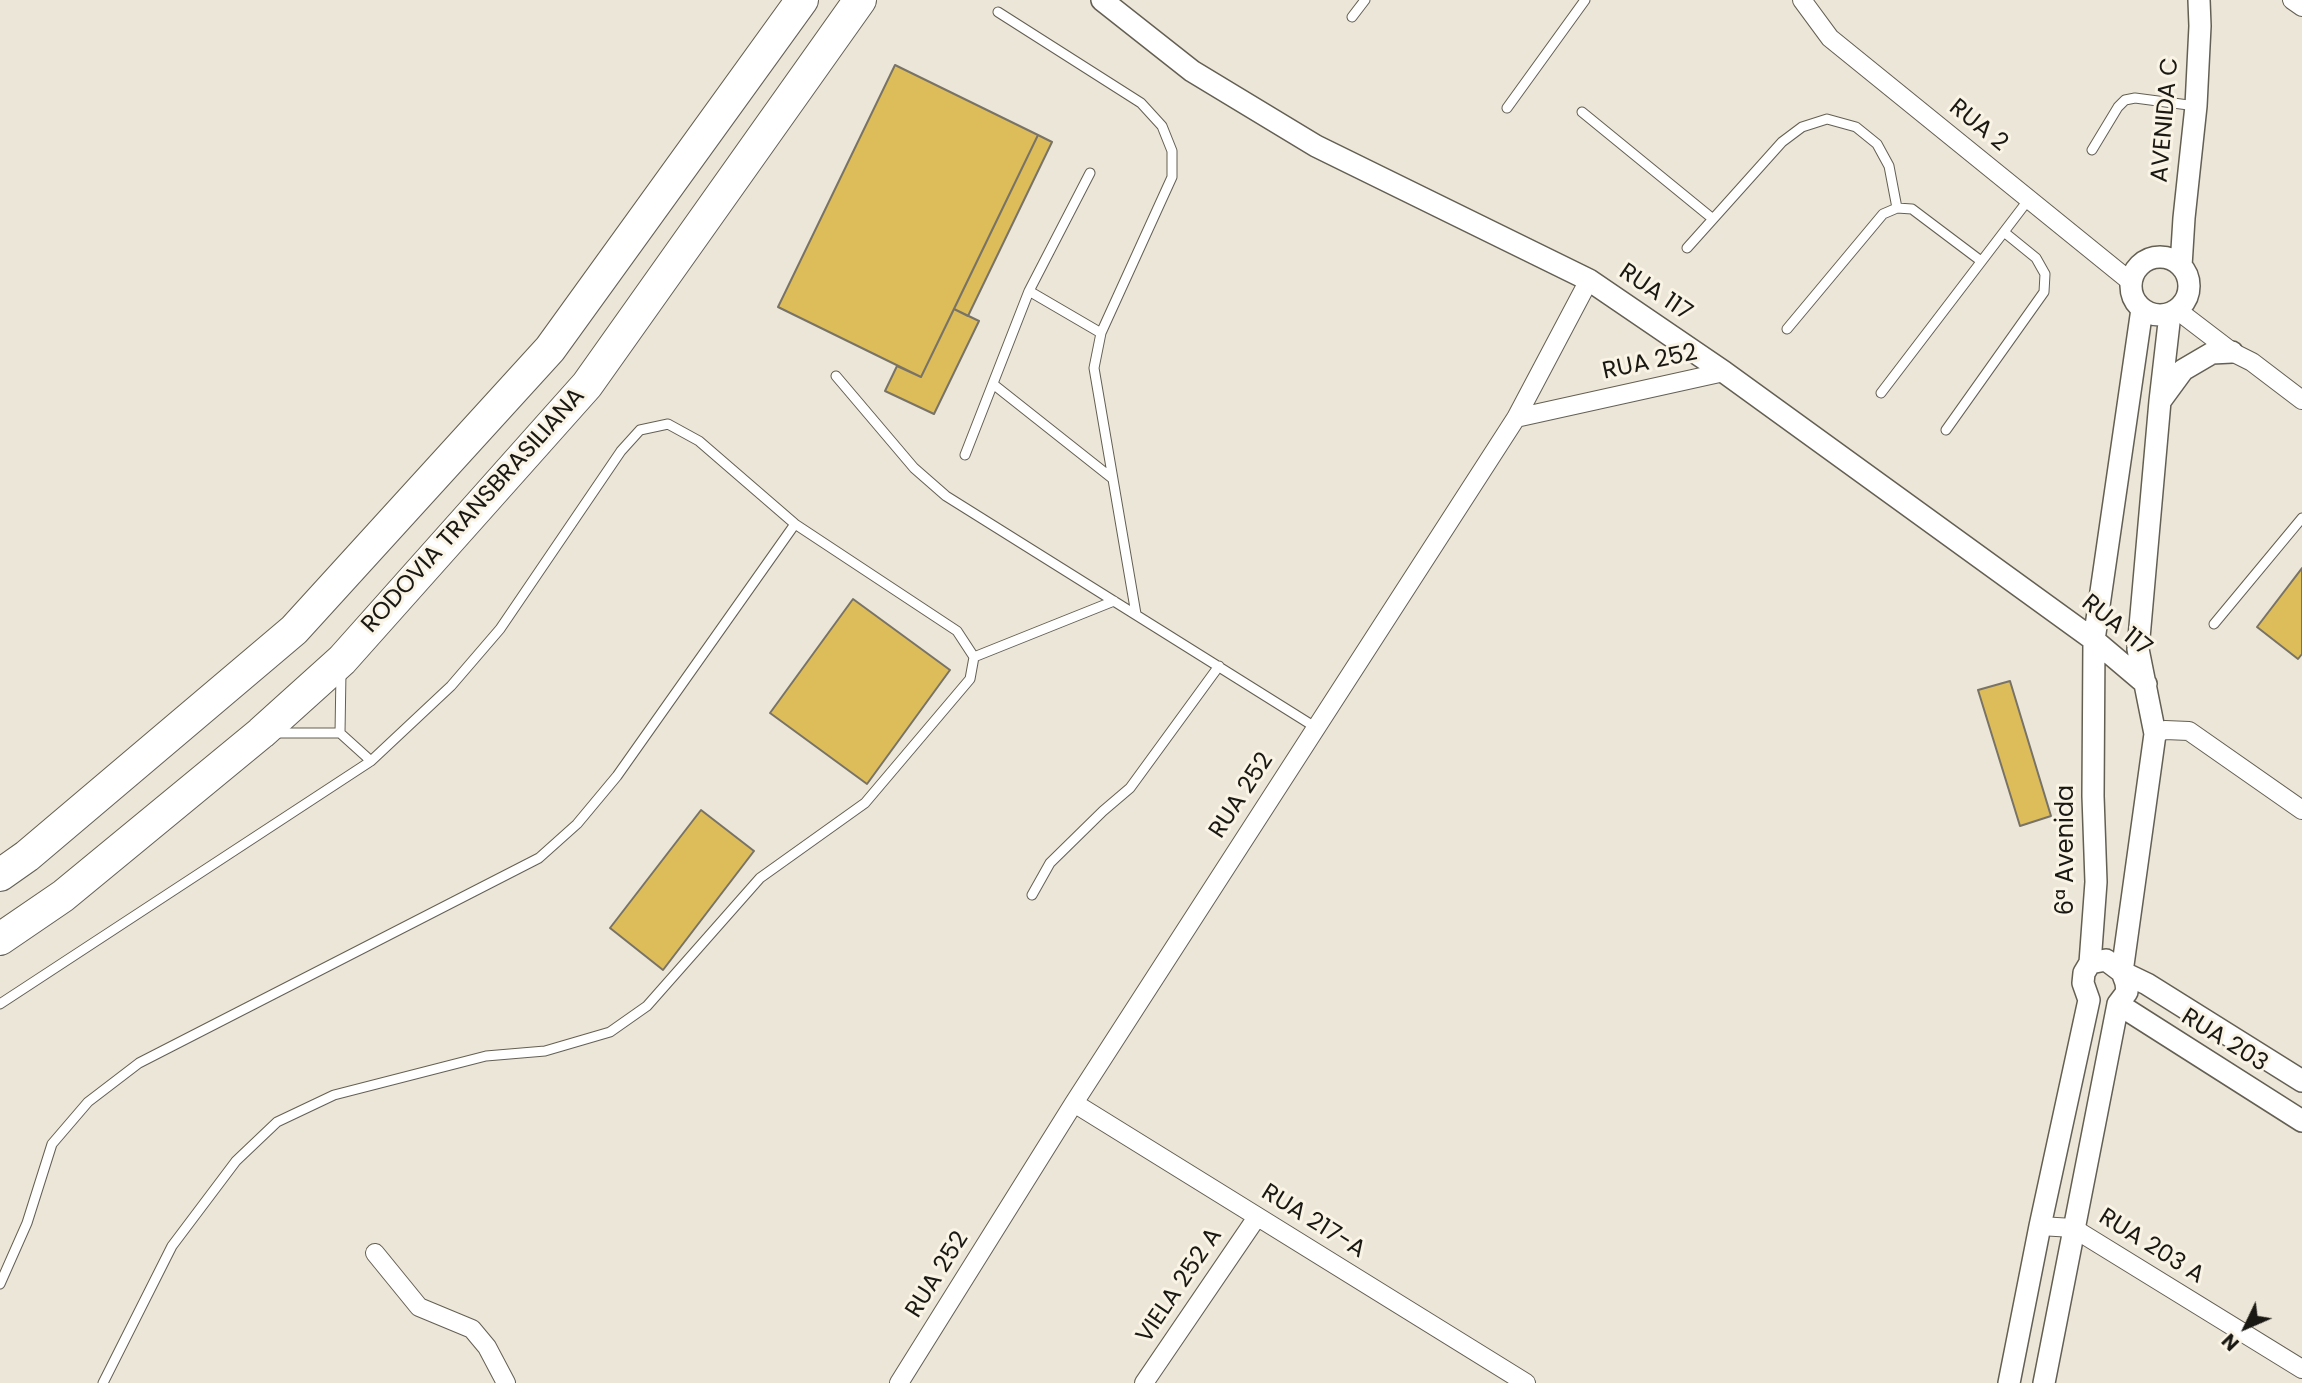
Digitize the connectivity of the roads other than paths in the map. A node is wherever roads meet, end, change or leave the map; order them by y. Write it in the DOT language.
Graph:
graph roads {
  1 [pos="802,0"];
  2 [pos="860,0"];
  3 [pos="1102,0"];
  4 [pos="1365,0"];
  5 [pos="1585,0"];
  6 [pos="1802,0"];
  7 [pos="2199,0"];
  8 [pos="2210,0"];
  9 [pos="2292,0"];
  10 [pos="2302,7"];
  11 [pos="998,12"];
  12 [pos="1352,17"];
  13 [pos="2200,26"];
  14 [pos="2196,106"];
  15 [pos="1507,108"];
  16 [pos="1582,112"];
  17 [pos="2092,150"];
  18 [pos="1090,173"];
  19 [pos="2029,199"];
  20 [pos="1897,208"];
  21 [pos="2183,218"];
  22 [pos="1713,219"];
  23 [pos="2004,232"];
  24 [pos="1687,248"];
  25 [pos="2155,257"];
  26 [pos="1981,261"];
  27 [pos="2181,266"];
  28 [pos="1589,280"];
  29 [pos="2131,282"];
  30 [pos="1029,291"];
  31 [pos="2141,309"];
  32 [pos="2174,312"];
  33 [pos="1787,329"];
  34 [pos="1101,334"];
  35 [pos="2232,352"];
  36 [pos="1724,372"];
  37 [pos="835,376"];
  38 [pos="993,384"];
  39 [pos="1881,393"];
  40 [pos="2302,400"];
  41 [pos="2160,401"];
  42 [pos="1516,418"];
  43 [pos="1946,430"];
  44 [pos="965,455"];
  45 [pos="1112,479"];
  46 [pos="2302,518"];
  47 [pos="795,524"];
  48 [pos="1114,601"];
  49 [pos="1136,614"];
  50 [pos="2214,624"];
  51 [pos="2094,639"];
  52 [pos="2138,649"];
  53 [pos="974,657"];
  54 [pos="342,660"];
  55 [pos="1219,666"];
  56 [pos="2146,684"];
  57 [pos="1315,727"];
  58 [pos="261,733"];
  59 [pos="340,733"];
  60 [pos="2155,734"];
  61 [pos="371,761"];
  62 [pos="2302,810"];
  63 [pos="0,876"];
  64 [pos="1032,895"];
  65 [pos="0,939"];
  66 [pos="2090,963"];
  67 [pos="2122,972"];
  68 [pos="2089,1000"];
  69 [pos="0,1004"];
  70 [pos="2118,1004"];
  71 [pos="2302,1081"];
  72 [pos="1074,1103"];
  73 [pos="2302,1121"];
  74 [pos="1257,1217"];
  75 [pos="2040,1226"];
  76 [pos="2074,1228"];
  77 [pos="375,1254"];
  78 [pos="0,1284"];
  79 [pos="2302,1369"];
  80 [pos="103,1383"];
  81 [pos="506,1383"];
  82 [pos="899,1383"];
  83 [pos="1144,1383"];
  84 [pos="1526,1383"];
  85 [pos="2010,1383"];
  86 [pos="2044,1383"];
  1 -- 63 [label="highway"];
  2 -- 54 [label="highway, RODOVIA TRANSBRASILIANA"];
  3 -- 28 [label="street, RUA 117"];
  4 -- 12 [label="lane"];
  5 -- 15 [label="lane"];
  6 -- 19 [label="street, RUA 2"];
  7 -- 13 [label="street, AVENIDA C"];
  8 -- 13 [label="street, AVENIDA C"];
  9 -- 10 [label="street"];
  11 -- 34 [label="lane"];
  13 -- 14 [label="street, AVENIDA C"];
  14 -- 17 [label="lane"];
  14 -- 21 [label="street, AVENIDA C"];
  16 -- 22 [label="lane"];
  18 -- 30 [label="lane"];
  19 -- 23 [label="lane"];
  19 -- 29 [label="street, RUA 2"];
  20 -- 22 [label="lane"];
  20 -- 26 [label="lane"];
  20 -- 33 [label="lane"];
  21 -- 25 [label="street, AVENIDA C"];
  21 -- 27 [label="street, AVENIDA C"];
  22 -- 24 [label="lane"];
  23 -- 26 [label="lane"];
  23 -- 43 [label="lane"];
  25 -- 27 [label="street"];
  25 -- 29 [label="street"];
  26 -- 39 [label="lane"];
  27 -- 32 [label="street"];
  28 -- 36 [label="street, RUA 117"];
  28 -- 42 [label="street"];
  29 -- 31 [label="street"];
  30 -- 34 [label="lane"];
  30 -- 38 [label="lane"];
  31 -- 32 [label="street"];
  31 -- 51 [label="street, 6ª Avenida"];
  32 -- 35 [label="street"];
  32 -- 41 [label="street"];
  34 -- 45 [label="lane"];
  35 -- 40 [label="street"];
  35 -- 41 [label="street"];
  36 -- 42 [label="street, RUA 252"];
  36 -- 51 [label="street, RUA 117"];
  37 -- 48 [label="lane"];
  38 -- 44 [label="lane"];
  38 -- 45 [label="lane"];
  41 -- 52 [label="street"];
  42 -- 57 [label="street, RUA 252"];
  45 -- 49 [label="lane"];
  46 -- 50 [label="lane"];
  47 -- 53 [label="lane"];
  47 -- 61 [label="lane"];
  47 -- 78 [label="lane"];
  48 -- 49 [label="lane"];
  48 -- 53 [label="lane"];
  49 -- 55 [label="lane"];
  51 -- 52 [label="street"];
  51 -- 56 [label="street, RUA 117"];
  51 -- 66 [label="street, 6ª Avenida"];
  52 -- 56 [label="street"];
  53 -- 80 [label="lane"];
  54 -- 58 [label="highway, RODOVIA TRANSBRASILIANA"];
  54 -- 59 [label="lane"];
  55 -- 57 [label="lane"];
  55 -- 64 [label="lane"];
  56 -- 60 [label="street"];
  57 -- 72 [label="street, RUA 252"];
  58 -- 59 [label="lane"];
  58 -- 65 [label="highway, RODOVIA TRANSBRASILIANA"];
  59 -- 61 [label="lane"];
  60 -- 62 [label="street"];
  60 -- 67 [label="street"];
  61 -- 69 [label="lane"];
  66 -- 67 [label="street"];
  66 -- 68 [label="street, 6ª Avenida"];
  67 -- 70 [label="street"];
  67 -- 71 [label="street, RUA 203"];
  68 -- 70 [label="street"];
  68 -- 75 [label="street, 6ª Avenida"];
  70 -- 73 [label="street, RUA 203"];
  70 -- 76 [label="street"];
  72 -- 74 [label="street, RUA 217-A"];
  72 -- 82 [label="street, RUA 252"];
  74 -- 83 [label="street, VIELA 252 A"];
  74 -- 84 [label="street, RUA 217-A"];
  75 -- 76 [label="street, RUA 203 A"];
  75 -- 85 [label="street, 6ª Avenida"];
  76 -- 79 [label="street, RUA 203 A"];
  76 -- 86 [label="street"];
  77 -- 81 [label="street"];
}
